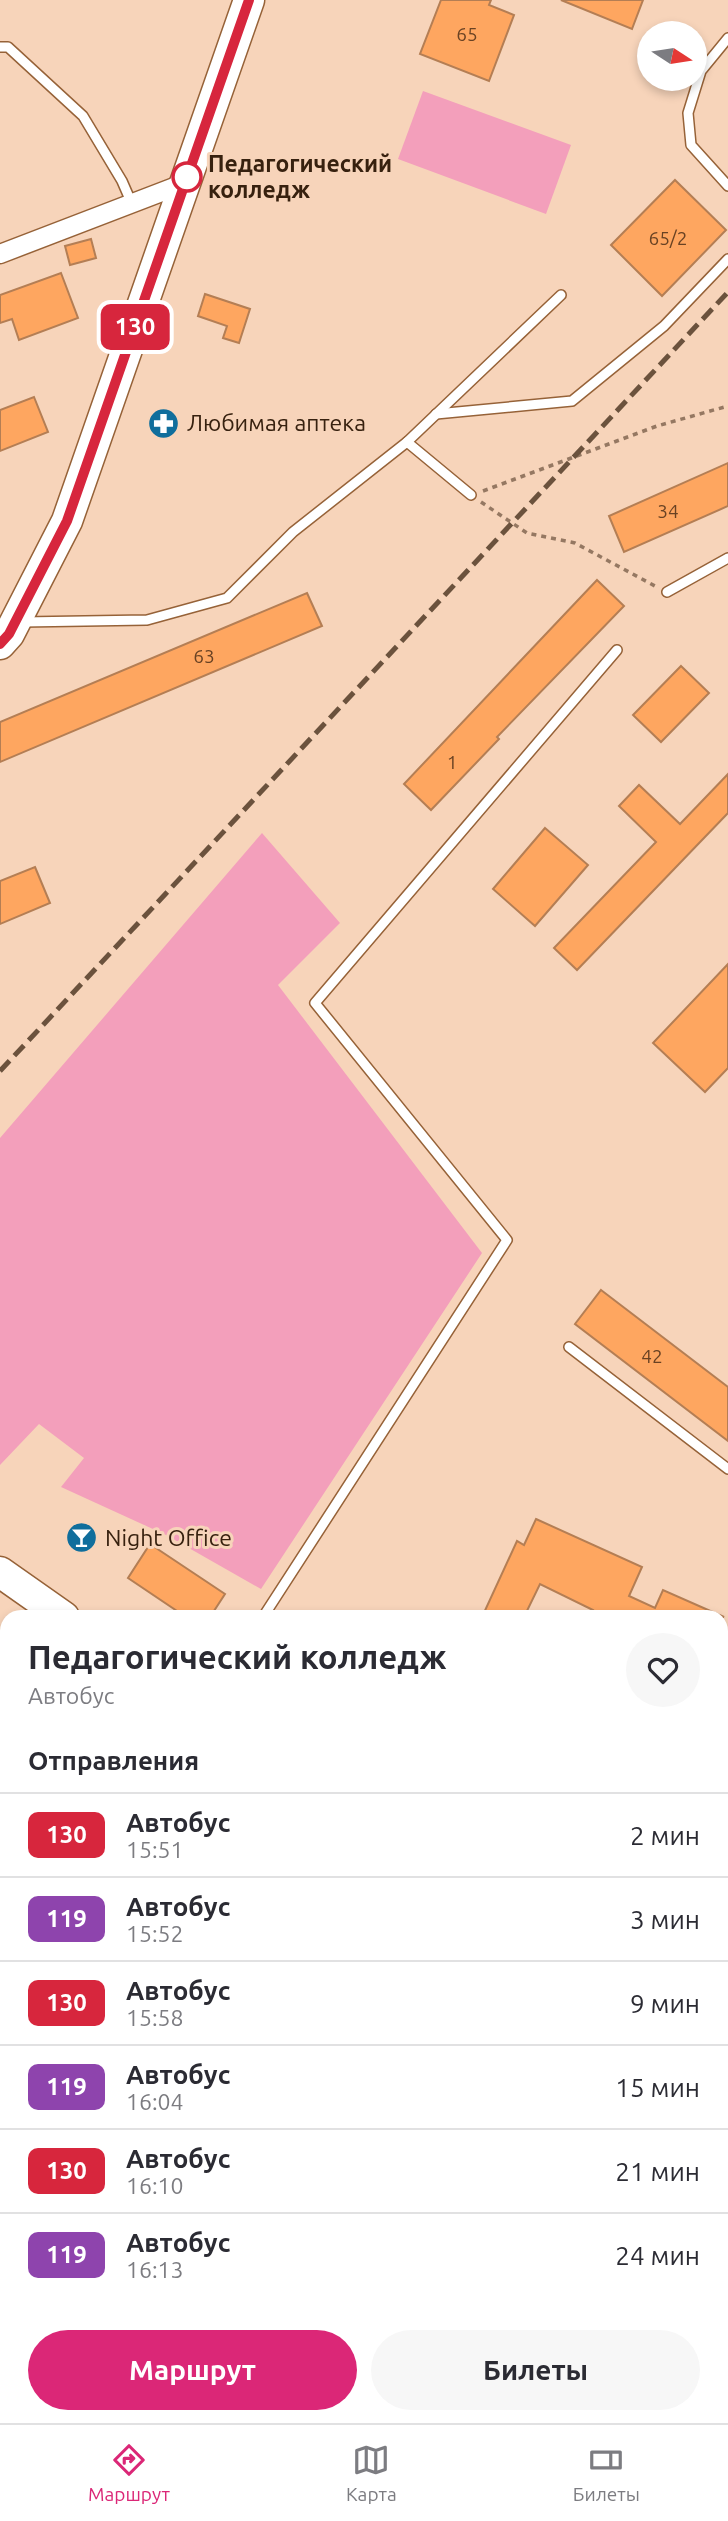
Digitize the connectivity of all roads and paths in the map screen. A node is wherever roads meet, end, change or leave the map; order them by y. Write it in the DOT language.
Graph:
graph roads {
  1 [pos="249,0"];
  2 [pos="728,38"];
  3 [pos="0,47"];
  4 [pos="185,183"];
  5 [pos="728,186"];
  6 [pos="132,204"];
  7 [pos="0,255"];
  8 [pos="728,259"];
  9 [pos="561,295"];
  10 [pos="728,406"];
  11 [pos="436,414"];
  12 [pos="407,442"];
  13 [pos="471,495"];
  14 [pos="728,558"];
  15 [pos="667,592"];
  16 [pos="8,633"];
  17 [pos="617,650"];
  18 [pos="569,1347"];
  19 [pos="728,1469"];
  20 [pos="0,1572"];
  21 [pos="54,1610"];
  22 [pos="268,1610"];
  1 -- 4 [label="main road"];
  2 -- 5 [label="lane"];
  3 -- 6 [label="lane"];
  4 -- 6 [label="street"];
  4 -- 16 [label="main road"];
  6 -- 7 [label="street"];
  8 -- 11 [label="lane"];
  9 -- 11 [label="lane"];
  10 -- 13 [label="path"];
  11 -- 12 [label="lane"];
  12 -- 13 [label="lane"];
  12 -- 16 [label="lane"];
  13 -- 15 [label="path"];
  14 -- 15 [label="lane"];
  17 -- 22 [label="lane"];
  18 -- 19 [label="lane"];
  20 -- 21 [label="main road"];
}
